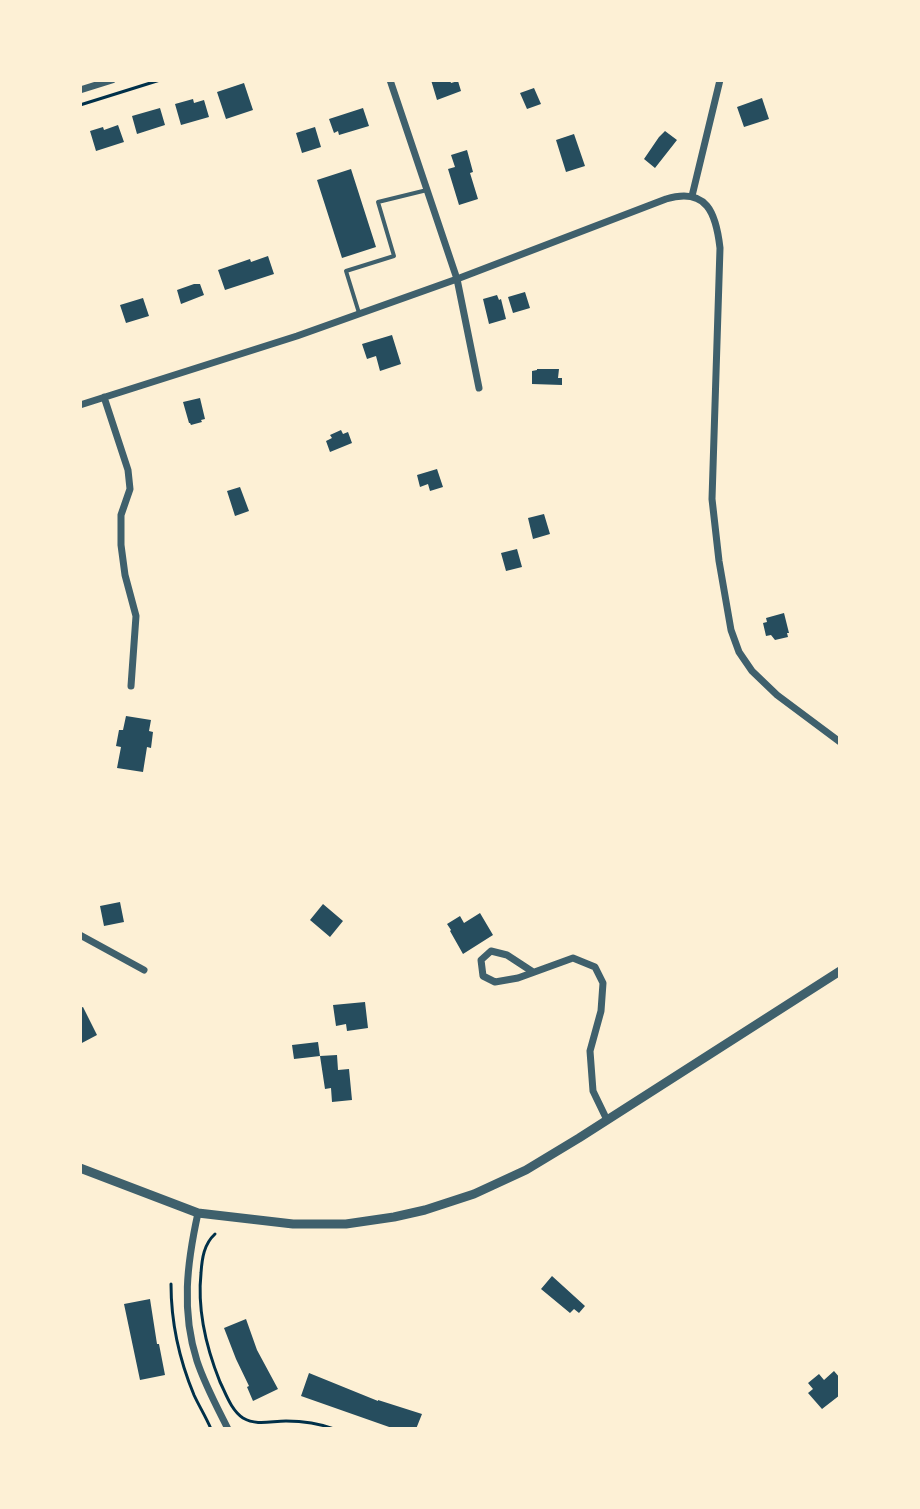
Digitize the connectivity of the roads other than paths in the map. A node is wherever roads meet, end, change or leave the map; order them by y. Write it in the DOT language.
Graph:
graph roads {
  1 [pos="112,80"];
  2 [pos="390,80"];
  3 [pos="720,80"];
  4 [pos="80,90"];
  5 [pos="427,190"];
  6 [pos="692,196"];
  7 [pos="457,279"];
  8 [pos="359,313"];
  9 [pos="479,388"];
  10 [pos="104,397"];
  11 [pos="80,405"];
  12 [pos="131,686"];
  13 [pos="840,742"];
  14 [pos="80,935"];
  15 [pos="144,970"];
  16 [pos="840,971"];
  17 [pos="533,972"];
  18 [pos="607,1120"];
  19 [pos="80,1168"];
  20 [pos="198,1213"];
  21 [pos="228,1429"];
  1 -- 4 [label="street"];
  2 -- 5 [label="street"];
  3 -- 6 [label="street"];
  5 -- 7 [label="street"];
  5 -- 8 [label="lane"];
  6 -- 7 [label="street"];
  6 -- 13 [label="street"];
  7 -- 8 [label="street"];
  7 -- 9 [label="street"];
  8 -- 10 [label="street"];
  10 -- 11 [label="street"];
  10 -- 12 [label="street"];
  14 -- 15 [label="street"];
  16 -- 18 [label="street"];
  17 -- 17 [label="street"];
  17 -- 18 [label="street"];
  18 -- 20 [label="street"];
  19 -- 20 [label="street"];
  20 -- 21 [label="street"];
}
